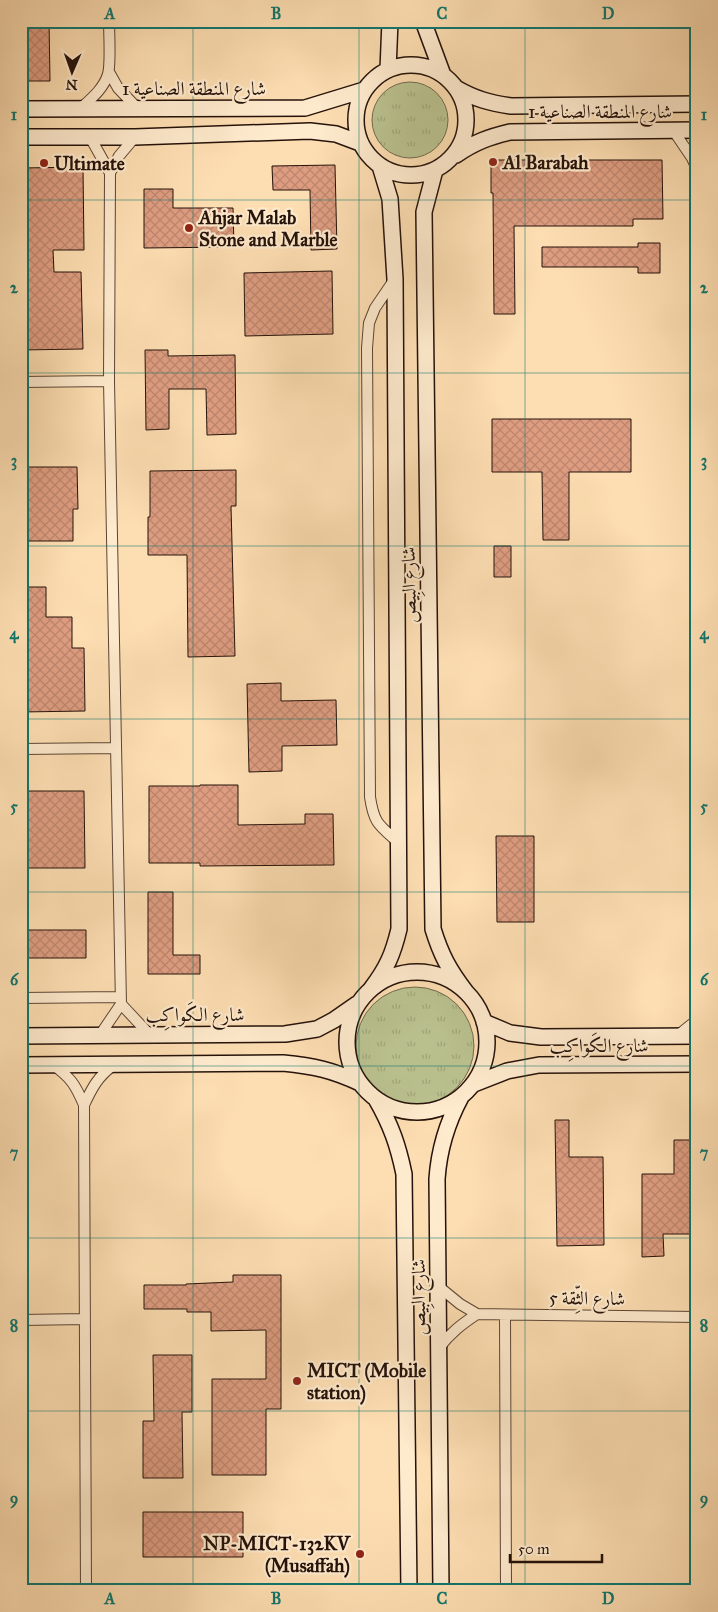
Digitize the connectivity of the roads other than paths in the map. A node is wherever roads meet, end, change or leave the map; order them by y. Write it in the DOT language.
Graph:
graph roads {
  1 [pos="108,21"];
  2 [pos="390,21"];
  3 [pos="422,21"];
  4 [pos="388,70"];
  5 [pos="109,72"];
  6 [pos="442,75"];
  7 [pos="456,88"];
  8 [pos="364,90"];
  9 [pos="697,104"];
  10 [pos="81,108"];
  11 [pos="21,109"];
  12 [pos="138,109"];
  13 [pos="673,130"];
  14 [pos="697,130"];
  15 [pos="21,137"];
  16 [pos="90,137"];
  17 [pos="135,137"];
  18 [pos="360,143"];
  19 [pos="451,158"];
  20 [pos="380,166"];
  21 [pos="697,169"];
  22 [pos="436,170"];
  23 [pos="110,173"];
  24 [pos="395,279"];
  25 [pos="21,382"];
  26 [pos="109,382"];
  27 [pos="115,748"];
  28 [pos="21,749"];
  29 [pos="398,843"];
  30 [pos="371,990"];
  31 [pos="466,992"];
  32 [pos="21,998"];
  33 [pos="120,1000"];
  34 [pos="360,1001"];
  35 [pos="697,1020"];
  36 [pos="484,1022"];
  37 [pos="149,1034"];
  38 [pos="100,1035"];
  39 [pos="21,1036"];
  40 [pos="697,1036"];
  41 [pos="676,1037"];
  42 [pos="52,1064"];
  43 [pos="116,1064"];
  44 [pos="697,1064"];
  45 [pos="21,1065"];
  46 [pos="360,1083"];
  47 [pos="474,1084"];
  48 [pos="461,1097"];
  49 [pos="376,1099"];
  50 [pos="84,1106"];
  51 [pos="438,1286"];
  52 [pos="477,1314"];
  53 [pos="505,1315"];
  54 [pos="697,1318"];
  55 [pos="85,1319"];
  56 [pos="21,1320"];
  57 [pos="438,1348"];
  58 [pos="86,1591"];
  59 [pos="409,1591"];
  60 [pos="441,1591"];
  61 [pos="506,1591"];
  1 -- 5 [label="street"];
  2 -- 4 [label="street"];
  3 -- 6 [label="street"];
  4 -- 6 [label="street"];
  4 -- 8 [label="street"];
  5 -- 10 [label="street"];
  5 -- 12 [label="street"];
  6 -- 7 [label="street"];
  7 -- 9 [label="street, شارع المنطقة الصناعية 1"];
  7 -- 19 [label="street"];
  8 -- 12 [label="street, شارع المنطقة الصناعية 1"];
  8 -- 18 [label="street"];
  10 -- 11 [label="street, شارع المنطقة الصناعية 1"];
  10 -- 12 [label="street, شارع المنطقة الصناعية 1"];
  13 -- 14 [label="street, شارع المنطقة الصناعية 1"];
  13 -- 19 [label="street, شارع المنطقة الصناعية 1"];
  13 -- 21 [label="street"];
  15 -- 16 [label="street"];
  16 -- 17 [label="street"];
  16 -- 23 [label="street"];
  17 -- 18 [label="street"];
  17 -- 23 [label="street"];
  18 -- 20 [label="street"];
  19 -- 22 [label="street"];
  20 -- 22 [label="street"];
  20 -- 24 [label="street, شارع البِيص"];
  22 -- 31 [label="street, شارع البِيص"];
  23 -- 26 [label="street"];
  24 -- 29 [label="street, شارع البِيص"];
  24 -- 29 [label="street"];
  25 -- 26 [label="street"];
  26 -- 27 [label="street"];
  27 -- 28 [label="street"];
  27 -- 33 [label="street"];
  29 -- 30 [label="street, شارع البِيص"];
  30 -- 31 [label="street"];
  30 -- 34 [label="street"];
  31 -- 36 [label="street"];
  32 -- 33 [label="street"];
  33 -- 37 [label="street"];
  33 -- 38 [label="street"];
  34 -- 37 [label="street, شارع الكَواكِب"];
  34 -- 46 [label="street"];
  35 -- 41 [label="street"];
  36 -- 41 [label="street, شارع الكَواكِب"];
  36 -- 47 [label="street"];
  37 -- 38 [label="street, شارع الكَواكِب"];
  38 -- 39 [label="street, شارع الكَواكِب"];
  40 -- 41 [label="street, شارع الكَواكِب"];
  42 -- 43 [label="street"];
  42 -- 45 [label="street"];
  42 -- 50 [label="street"];
  43 -- 46 [label="street"];
  43 -- 50 [label="street"];
  44 -- 47 [label="street, شارع الكَواكِب"];
  46 -- 49 [label="street"];
  47 -- 48 [label="street"];
  48 -- 49 [label="street"];
  48 -- 51 [label="street, شارع البِيص"];
  49 -- 59 [label="street, شارع البِيص"];
  50 -- 55 [label="street"];
  51 -- 52 [label="street"];
  51 -- 57 [label="street, شارع البِيص"];
  52 -- 53 [label="street, شارع الثِّقة 5"];
  52 -- 57 [label="street"];
  53 -- 54 [label="street, شارع الثِّقة 5"];
  53 -- 61 [label="street"];
  55 -- 56 [label="street"];
  55 -- 58 [label="street"];
  57 -- 60 [label="street, شارع البِيص"];
}
